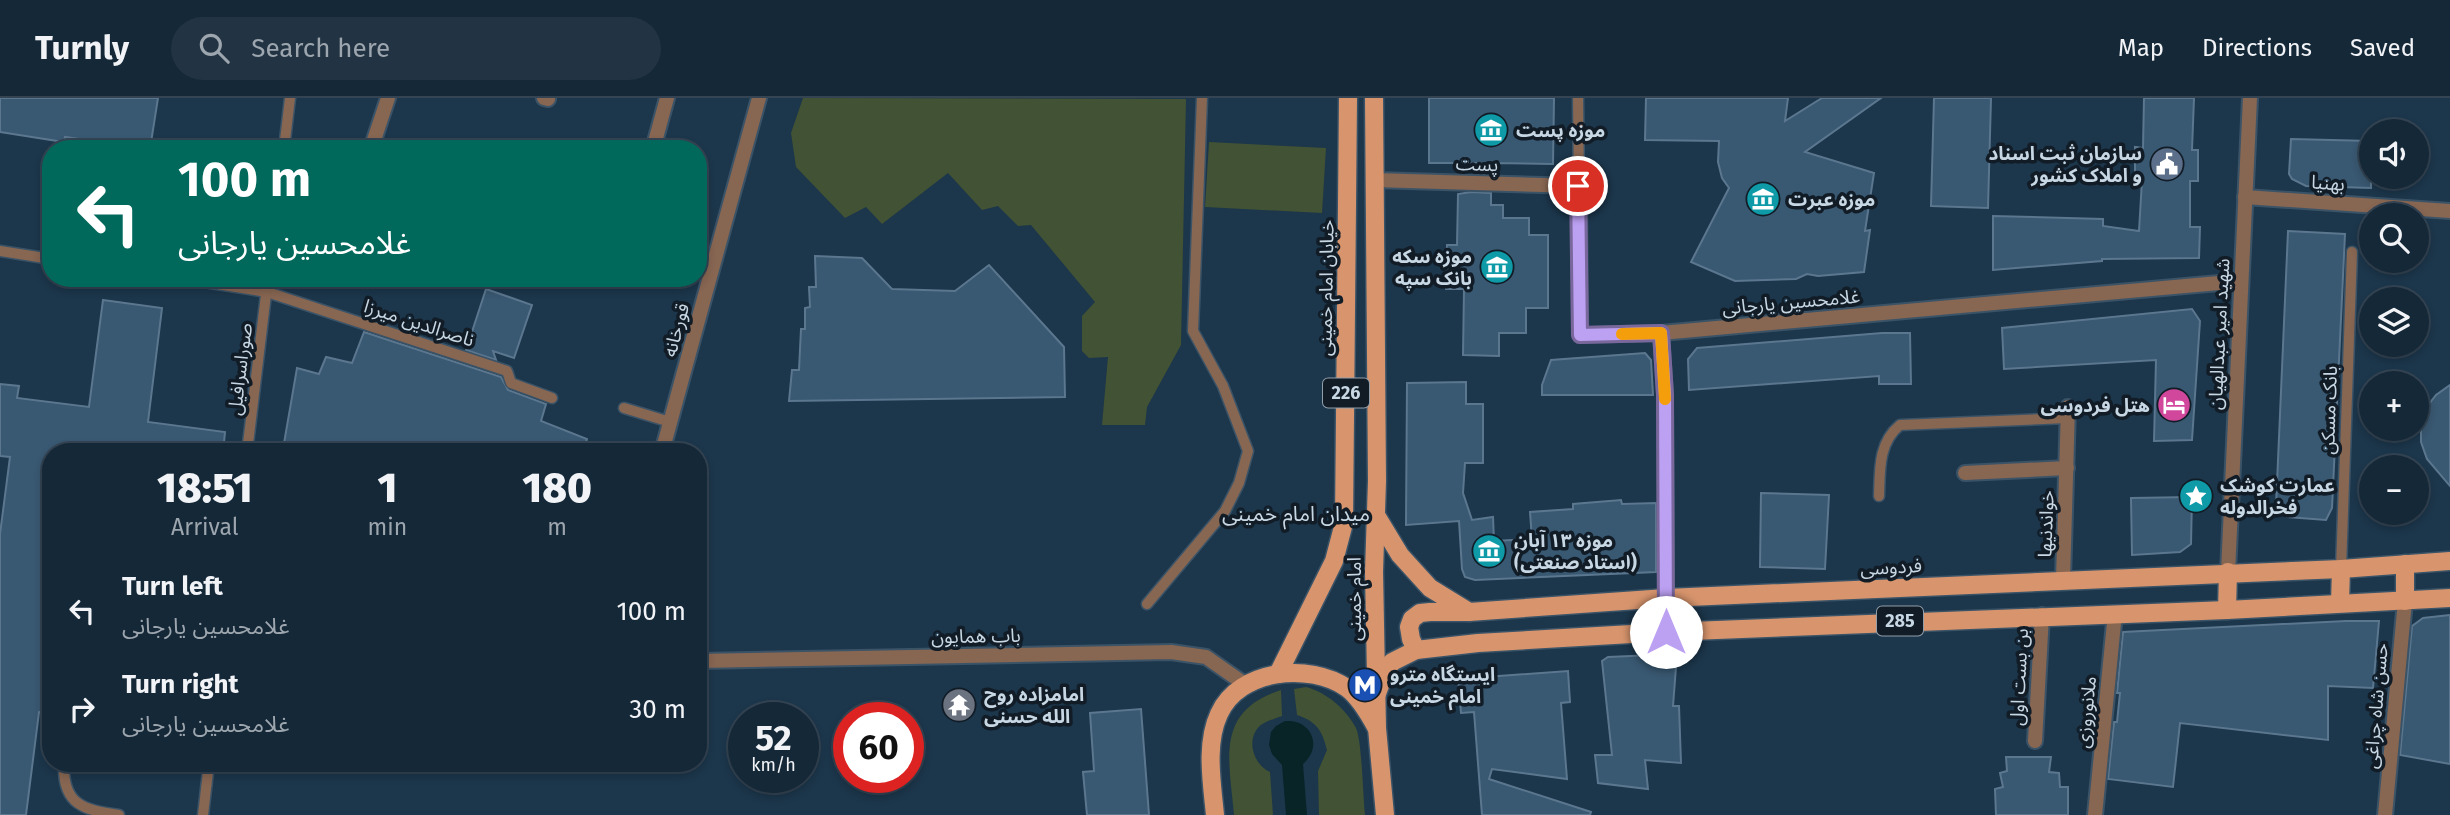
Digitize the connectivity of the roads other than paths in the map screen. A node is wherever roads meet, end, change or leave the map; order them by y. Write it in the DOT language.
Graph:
graph roads {
  1 [pos="290,98"];
  2 [pos="387,98"];
  3 [pos="667,98"];
  4 [pos="760,98"];
  5 [pos="1202,98"];
  6 [pos="1348,98"];
  7 [pos="1374,98"];
  8 [pos="1578,98"];
  9 [pos="2249,98"];
  10 [pos="285,140"];
  11 [pos="374,140"];
  12 [pos="655,140"];
  13 [pos="1374,180"];
  14 [pos="1578,186"];
  15 [pos="2245,197"];
  16 [pos="2450,211"];
  17 [pos="0,251"];
  18 [pos="2351,252"];
  19 [pos="42,258"];
  20 [pos="2241,281"];
  21 [pos="236,287"];
  22 [pos="267,287"];
  23 [pos="267,292"];
  24 [pos="1661,333"];
  25 [pos="552,398"];
  26 [pos="624,408"];
  27 [pos="2068,412"];
  28 [pos="670,422"];
  29 [pos="248,443"];
  30 [pos="664,443"];
  31 [pos="2067,468"];
  32 [pos="1965,474"];
  33 [pos="1879,496"];
  34 [pos="1377,517"];
  35 [pos="2450,561"];
  36 [pos="2404,564"];
  37 [pos="2342,569"];
  38 [pos="2228,572"];
  39 [pos="2063,580"];
  40 [pos="1666,598"];
  41 [pos="2450,598"];
  42 [pos="2405,601"];
  43 [pos="2340,603"];
  44 [pos="1147,604"];
  45 [pos="2227,610"];
  46 [pos="1469,612"];
  47 [pos="2115,613"];
  48 [pos="2042,615"];
  49 [pos="1666,632"];
  50 [pos="1416,650"];
  51 [pos="707,661"];
  52 [pos="1278,674"];
  53 [pos="1246,685"];
  54 [pos="1376,696"];
  55 [pos="1377,728"];
  56 [pos="2035,741"];
  57 [pos="63,772"];
  58 [pos="208,772"];
  59 [pos="119,815"];
  60 [pos="203,815"];
  61 [pos="1216,815"];
  62 [pos="1385,815"];
  63 [pos="2095,815"];
  64 [pos="2385,815"];
  1 -- 10 [label="lane"];
  2 -- 11 [label="street"];
  3 -- 12 [label="street"];
  4 -- 28 [label="street, قورخانه"];
  5 -- 44 [label="lane"];
  6 -- 52 [label="main road, خیابان امام خمینی / 226"];
  7 -- 13 [label="main road, 226"];
  8 -- 14 [label="lane, غلامحسین یارجانی"];
  9 -- 15 [label="street, شهید امیر عبدالهیان"];
  13 -- 14 [label="street, پست"];
  13 -- 34 [label="main road, امام خمینی / 226"];
  14 -- 24 [label="street, غلامحسین یارجانی"];
  15 -- 16 [label="street, بهنیا"];
  15 -- 20 [label="street, شهید امیر عبدالهیان"];
  17 -- 19 [label="lane"];
  18 -- 37 [label="lane, بانک مسکن"];
  20 -- 24 [label="street, غلامحسین یارجانی"];
  20 -- 38 [label="street, شهید امیر عبدالهیان"];
  21 -- 23 [label="lane, ناصرالدین میرزا"];
  22 -- 23 [label="lane, صوراسرافیل"];
  23 -- 25 [label="lane, ناصرالدین میرزا"];
  23 -- 29 [label="lane, صوراسرافیل"];
  24 -- 40 [label="street"];
  26 -- 28 [label="lane"];
  27 -- 31 [label="street, خواندنیها"];
  27 -- 33 [label="lane"];
  28 -- 30 [label="street, قورخانه"];
  31 -- 32 [label="street, خواندنیها"];
  31 -- 39 [label="street, خواندنیها"];
  34 -- 46 [label="main road"];
  34 -- 54 [label="main road, امام خمینی / 226"];
  35 -- 36 [label="main road, فردوسی / 285"];
  36 -- 37 [label="main road, فردوسی / 285"];
  36 -- 42 [label="main road"];
  37 -- 38 [label="main road, فردوسی / 285"];
  37 -- 43 [label="main road"];
  38 -- 39 [label="main road, فردوسی / 285"];
  38 -- 45 [label="main road"];
  39 -- 40 [label="main road, فردوسی / 285"];
  40 -- 46 [label="main road, فردوسی / 285"];
  40 -- 49 [label="main road"];
  41 -- 42 [label="main road, 285"];
  42 -- 43 [label="main road, 285"];
  42 -- 64 [label="street, حسن شاه چراغی"];
  43 -- 45 [label="main road, 285"];
  45 -- 47 [label="main road, 285"];
  46 -- 50 [label="main road, فردوسی"];
  47 -- 48 [label="main road, 285"];
  47 -- 63 [label="street, ملانوروزی"];
  48 -- 49 [label="main road, 285"];
  48 -- 56 [label="street, بن بست اول"];
  49 -- 50 [label="main road, 285"];
  50 -- 54 [label="main road, 285"];
  51 -- 53 [label="street, باب همایون"];
  52 -- 53 [label="main road"];
  52 -- 55 [label="main road"];
  53 -- 61 [label="main road"];
  54 -- 55 [label="main road, امام خمینی / 226"];
  55 -- 62 [label="main road"];
  57 -- 59 [label="lane"];
  58 -- 60 [label="lane"];
}
